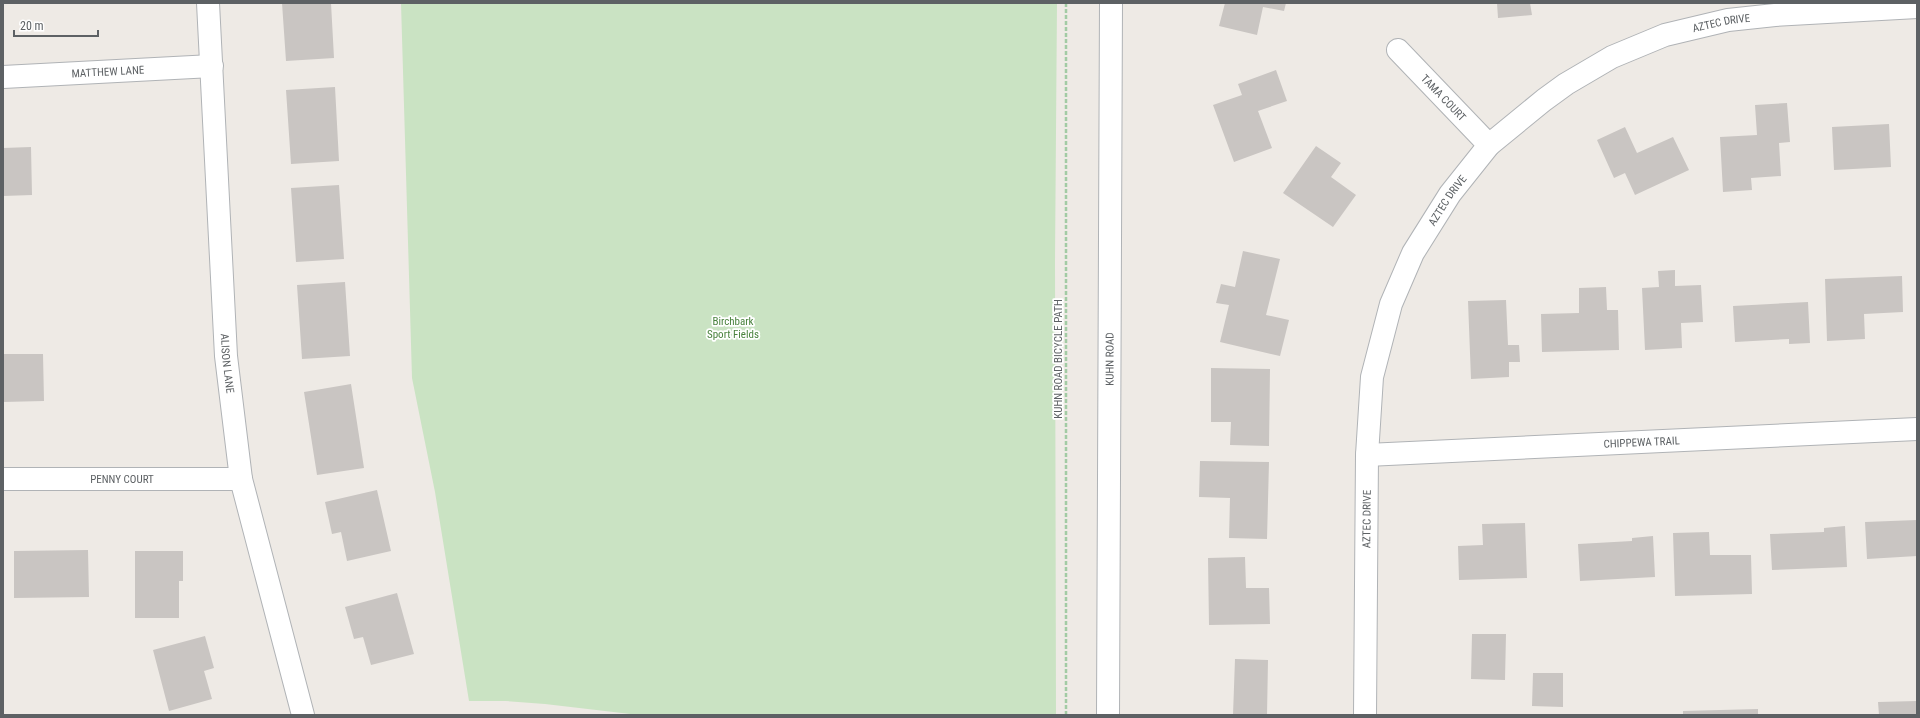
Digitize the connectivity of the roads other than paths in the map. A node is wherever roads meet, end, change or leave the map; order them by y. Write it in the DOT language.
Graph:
graph roads {
  1 [pos="208,3"];
  2 [pos="1111,3"];
  3 [pos="1917,7"];
  4 [pos="1398,50"];
  5 [pos="212,66"];
  6 [pos="3,77"];
  7 [pos="1489,145"];
  8 [pos="1917,429"];
  9 [pos="1367,455"];
  10 [pos="3,479"];
  11 [pos="241,479"];
  12 [pos="303,715"];
  13 [pos="1108,715"];
  14 [pos="1365,715"];
  1 -- 5 [label="street, ALISON LANE"];
  2 -- 13 [label="street, KUHN ROAD"];
  3 -- 7 [label="street, AZTEC DRIVE"];
  4 -- 7 [label="street, TAMA COURT"];
  5 -- 6 [label="street, MATTHEW LANE"];
  5 -- 11 [label="street, ALISON LANE"];
  7 -- 9 [label="street, AZTEC DRIVE"];
  8 -- 9 [label="street, CHIPPEWA TRAIL"];
  9 -- 14 [label="street, AZTEC DRIVE"];
  10 -- 11 [label="street, PENNY COURT"];
  11 -- 12 [label="street, ALISON LANE"];
}
